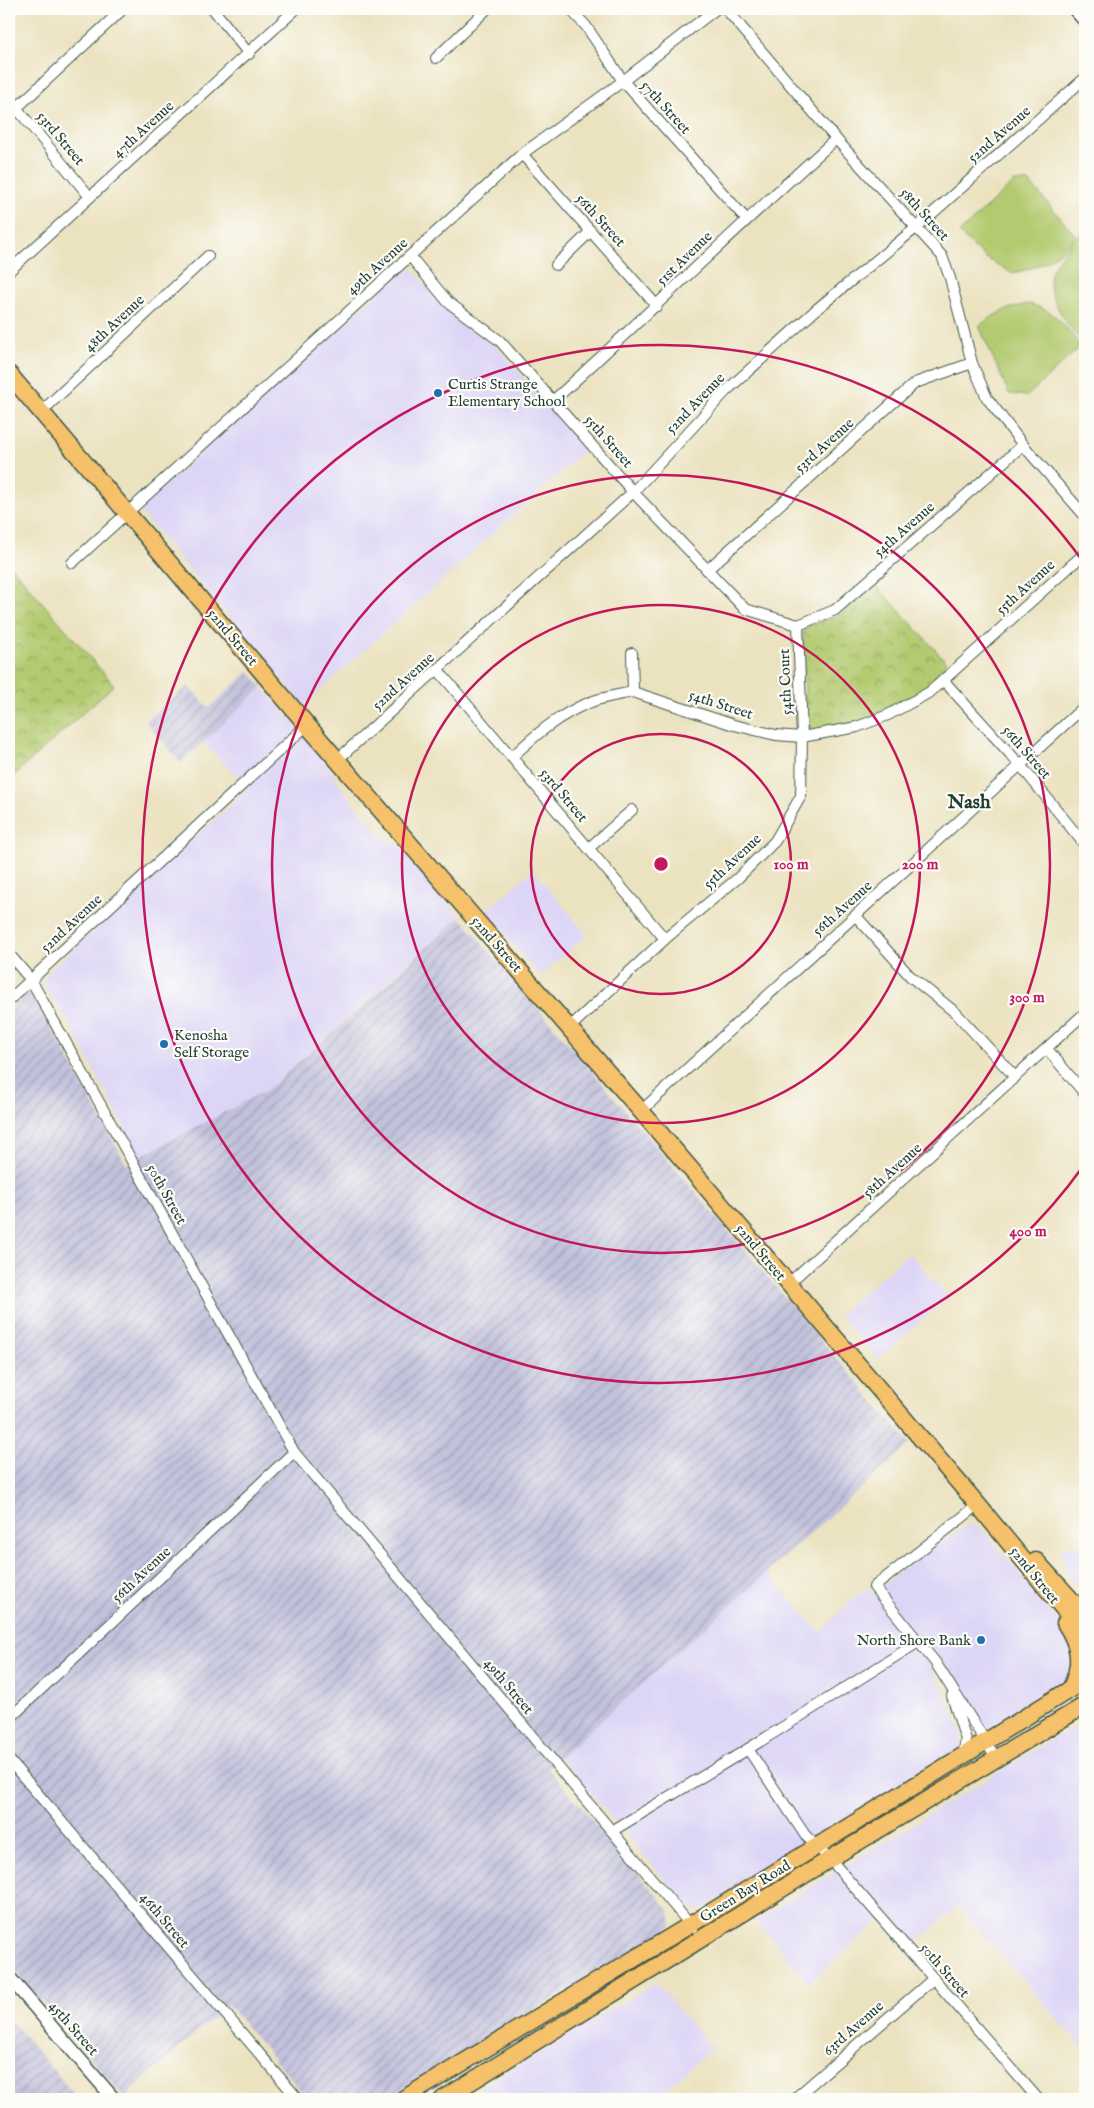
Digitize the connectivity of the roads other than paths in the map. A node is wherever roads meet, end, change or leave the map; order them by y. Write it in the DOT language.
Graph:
graph roads {
  1 [pos="123,9"];
  2 [pos="213,9"];
  3 [pos="296,9"];
  4 [pos="487,9"];
  5 [pos="570,9"];
  6 [pos="716,9"];
  7 [pos="726,9"];
  8 [pos="1074,9"];
  9 [pos="1085,21"];
  10 [pos="248,54"];
  11 [pos="436,58"];
  12 [pos="1085,78"];
  13 [pos="623,81"];
  14 [pos="9,99"];
  15 [pos="13,111"];
  16 [pos="836,139"];
  17 [pos="522,154"];
  18 [pos="90,197"];
  19 [pos="746,219"];
  20 [pos="917,227"];
  21 [pos="592,231"];
  22 [pos="208,256"];
  23 [pos="410,256"];
  24 [pos="556,265"];
  25 [pos="9,271"];
  26 [pos="657,306"];
  27 [pos="972,363"];
  28 [pos="9,374"];
  29 [pos="554,400"];
  30 [pos="41,412"];
  31 [pos="1023,445"];
  32 [pos="633,492"];
  33 [pos="128,512"];
  34 [pos="1085,516"];
  35 [pos="1085,553"];
  36 [pos="72,563"];
  37 [pos="707,570"];
  38 [pos="798,625"];
  39 [pos="632,653"];
  40 [pos="438,670"];
  41 [pos="944,681"];
  42 [pos="633,692"];
  43 [pos="1085,706"];
  44 [pos="307,725"];
  45 [pos="802,737"];
  46 [pos="512,757"];
  47 [pos="337,760"];
  48 [pos="1021,766"];
  49 [pos="632,810"];
  50 [pos="1085,845"];
  51 [pos="589,848"];
  52 [pos="856,916"];
  53 [pos="665,939"];
  54 [pos="9,954"];
  55 [pos="31,980"];
  56 [pos="9,1000"];
  57 [pos="1085,1013"];
  58 [pos="569,1028"];
  59 [pos="1047,1048"];
  60 [pos="1015,1077"];
  61 [pos="1085,1094"];
  62 [pos="641,1111"];
  63 [pos="788,1284"];
  64 [pos="294,1452"];
  65 [pos="982,1510"];
  66 [pos="1034,1572"];
  67 [pos="1085,1615"];
  68 [pos="1085,1635"];
  69 [pos="920,1641"];
  70 [pos="1085,1680"];
  71 [pos="950,1688"];
  72 [pos="1070,1690"];
  73 [pos="1085,1705"];
  74 [pos="1085,1716"];
  75 [pos="9,1719"];
  76 [pos="1055,1723"];
  77 [pos="985,1742"];
  78 [pos="748,1749"];
  79 [pos="963,1755"];
  80 [pos="996,1758"];
  81 [pos="9,1760"];
  82 [pos="612,1831"];
  83 [pos="817,1847"];
  84 [pos="830,1859"];
  85 [pos="690,1925"];
  86 [pos="702,1939"];
  87 [pos="9,1977"];
  88 [pos="933,1979"];
  89 [pos="114,2099"];
  90 [pos="298,2099"];
  91 [pos="404,2099"];
  92 [pos="443,2099"];
  93 [pos="794,2099"];
  94 [pos="1038,2099"];
  1 -- 15 [label="street"];
  2 -- 10 [label="street"];
  3 -- 10 [label="street, 47th Avenue"];
  4 -- 11 [label="street"];
  5 -- 13 [label="street, 57th Street"];
  6 -- 13 [label="street, 49th Avenue"];
  7 -- 16 [label="street, 58th Street"];
  8 -- 9 [label="street"];
  10 -- 18 [label="street, 47th Avenue"];
  12 -- 20 [label="street, 52nd Avenue"];
  13 -- 17 [label="street, 49th Avenue"];
  13 -- 19 [label="street, 57th Street"];
  14 -- 15 [label="street, 53rd Street"];
  15 -- 18 [label="street, 53rd Street"];
  16 -- 19 [label="street, 51st Avenue"];
  16 -- 20 [label="street, 58th Street"];
  17 -- 21 [label="street, 56th Street"];
  17 -- 23 [label="street, 49th Avenue"];
  18 -- 25 [label="street, 47th Avenue"];
  19 -- 26 [label="street, 51st Avenue"];
  20 -- 27 [label="street, 58th Street"];
  20 -- 32 [label="street, 52nd Avenue"];
  21 -- 24 [label="street"];
  21 -- 26 [label="street, 56th Street"];
  22 -- 30 [label="street, 48th Avenue"];
  23 -- 29 [label="street, 55th Street"];
  23 -- 33 [label="street, 49th Avenue"];
  26 -- 29 [label="street, 51st Avenue"];
  27 -- 31 [label="street, 58th Street"];
  27 -- 37 [label="street, 53rd Avenue"];
  28 -- 30 [label="main road, 52nd Street"];
  29 -- 32 [label="street, 55th Street"];
  30 -- 33 [label="main road, 52nd Street"];
  31 -- 34 [label="street, 58th Street"];
  31 -- 38 [label="street, 54th Avenue"];
  32 -- 37 [label="street, 55th Street"];
  32 -- 40 [label="street, 52nd Avenue"];
  33 -- 36 [label="street, 49th Avenue"];
  33 -- 44 [label="main road, 52nd Street"];
  35 -- 41 [label="street, 55th Avenue"];
  37 -- 38 [label="street, 55th Street"];
  38 -- 45 [label="street, 54th Court"];
  39 -- 42 [label="street"];
  40 -- 46 [label="street, 53rd Street"];
  40 -- 47 [label="street, 52nd Avenue"];
  41 -- 45 [label="street, 55th Avenue"];
  41 -- 48 [label="street, 56th Street"];
  42 -- 45 [label="street, 54th Street"];
  42 -- 46 [label="street"];
  43 -- 48 [label="street, 56th Avenue"];
  44 -- 47 [label="main road, 52nd Street"];
  44 -- 55 [label="street, 52nd Avenue"];
  45 -- 53 [label="street, 55th Avenue"];
  46 -- 51 [label="street, 53rd Street"];
  47 -- 58 [label="main road, 52nd Street"];
  48 -- 50 [label="street, 56th Street"];
  48 -- 52 [label="street, 56th Avenue"];
  49 -- 51 [label="street"];
  51 -- 53 [label="street, 53rd Street"];
  52 -- 60 [label="street"];
  52 -- 62 [label="street, 56th Avenue"];
  53 -- 58 [label="street, 55th Avenue"];
  54 -- 55 [label="street, 50th Street"];
  55 -- 56 [label="street, 52nd Avenue"];
  55 -- 64 [label="street, 50th Street"];
  57 -- 59 [label="street, 58th Avenue"];
  58 -- 62 [label="main road, 52nd Street"];
  59 -- 60 [label="street, 58th Avenue"];
  59 -- 61 [label="street"];
  60 -- 63 [label="street, 58th Avenue"];
  62 -- 63 [label="main road, 52nd Street"];
  63 -- 65 [label="main road, 52nd Street"];
  64 -- 75 [label="street, 56th Avenue"];
  64 -- 82 [label="street, 49th Street"];
  65 -- 66 [label="main road, 52nd Street"];
  65 -- 67 [label="main road, 52nd Street"];
  65 -- 69 [label="street"];
  66 -- 68 [label="main road, 52nd Street"];
  66 -- 72 [label="main road"];
  69 -- 71 [label="street"];
  69 -- 78 [label="street"];
  70 -- 72 [label="main road, Green Bay Road"];
  71 -- 77 [label="street"];
  71 -- 79 [label="street"];
  72 -- 77 [label="main road, Green Bay Road"];
  73 -- 76 [label="main road, Green Bay Road"];
  74 -- 76 [label="main road"];
  76 -- 80 [label="main road, Green Bay Road"];
  77 -- 79 [label="main road, Green Bay Road"];
  77 -- 80 [label="street"];
  78 -- 82 [label="street"];
  78 -- 83 [label="street, 50th Street"];
  79 -- 83 [label="main road, Green Bay Road"];
  80 -- 84 [label="main road, Green Bay Road"];
  81 -- 90 [label="street, 46th Street"];
  82 -- 85 [label="street, 49th Street"];
  83 -- 84 [label="street, 50th Street"];
  83 -- 85 [label="main road, Green Bay Road"];
  84 -- 86 [label="main road, Green Bay Road"];
  84 -- 88 [label="street, 50th Street"];
  85 -- 86 [label="street, 49th Street"];
  85 -- 91 [label="main road, Green Bay Road"];
  86 -- 92 [label="main road, Green Bay Road"];
  87 -- 89 [label="street, 45th Street"];
  88 -- 93 [label="street, 63rd Avenue"];
  88 -- 94 [label="street, 50th Street"];
}
